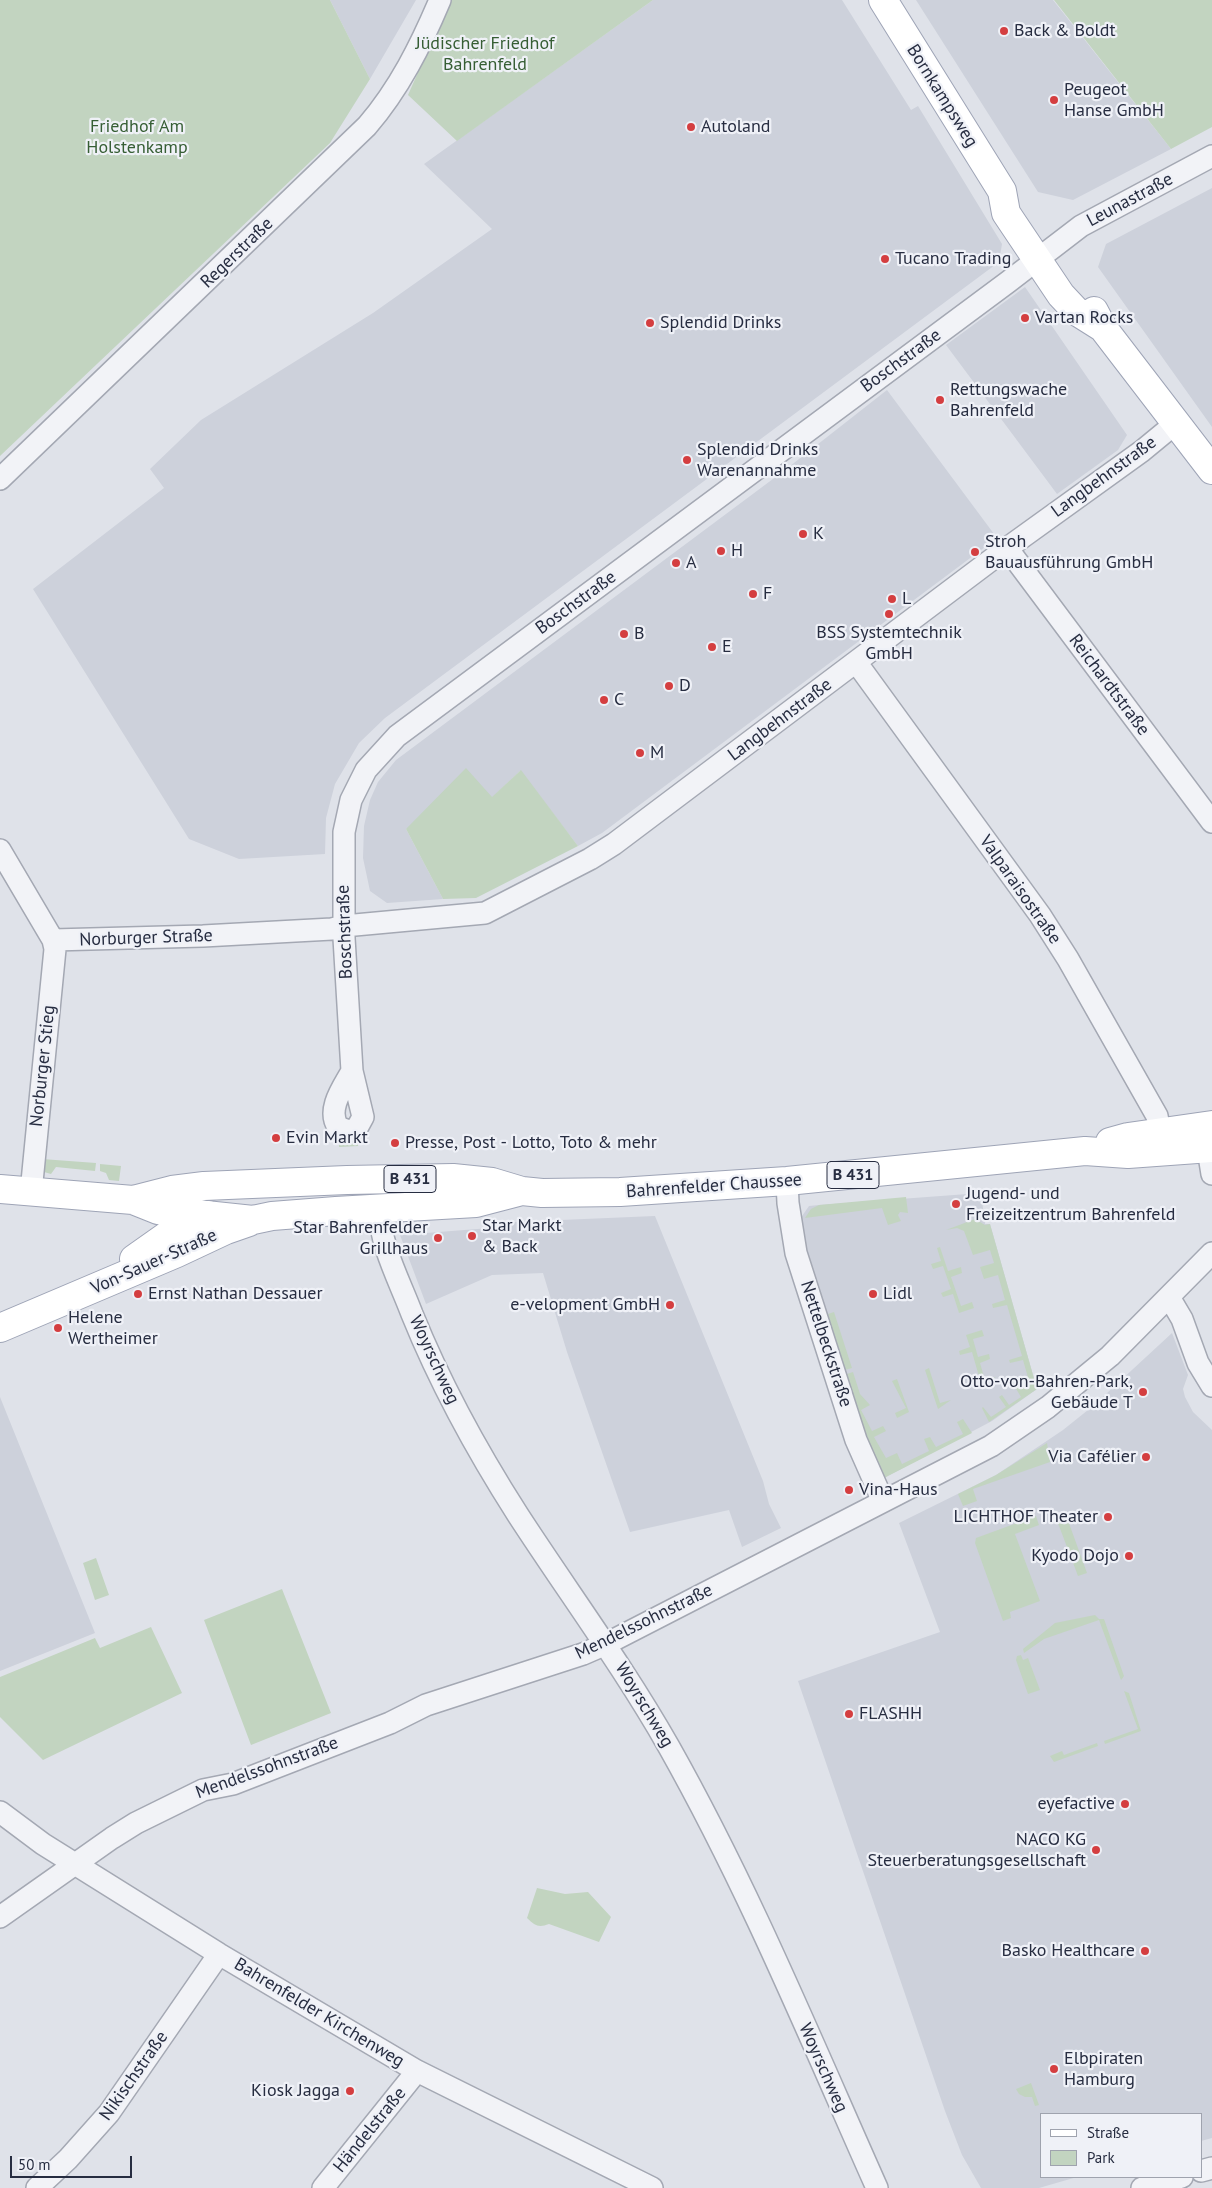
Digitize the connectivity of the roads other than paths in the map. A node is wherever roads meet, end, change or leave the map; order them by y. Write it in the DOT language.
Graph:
graph roads {
  1 [pos="440,0"];
  2 [pos="883,0"];
  3 [pos="1212,156"];
  4 [pos="1044,254"];
  5 [pos="1176,423"];
  6 [pos="1212,470"];
  7 [pos="0,479"];
  8 [pos="1007,548"];
  9 [pos="856,662"];
  10 [pos="1212,822"];
  11 [pos="0,850"];
  12 [pos="344,926"];
  13 [pos="53,940"];
  14 [pos="352,1071"];
  15 [pos="1160,1132"];
  16 [pos="1211,1146"];
  17 [pos="1085,1150"];
  18 [pos="787,1181"];
  19 [pos="296,1182"];
  20 [pos="0,1189"];
  21 [pos="522,1191"];
  22 [pos="30,1192"];
  23 [pos="133,1200"];
  24 [pos="379,1209"];
  25 [pos="211,1215"];
  26 [pos="253,1220"];
  27 [pos="1212,1253"];
  28 [pos="101,1284"];
  29 [pos="1169,1297"];
  30 [pos="0,1328"];
  31 [pos="1212,1386"];
  32 [pos="883,1501"];
  33 [pos="606,1644"];
  34 [pos="0,1812"];
  35 [pos="76,1864"];
  36 [pos="0,1917"];
  37 [pos="219,1954"];
  38 [pos="417,2071"];
  39 [pos="1178,2178"];
  40 [pos="37,2188"];
  41 [pos="322,2188"];
  42 [pos="652,2188"];
  43 [pos="877,2188"];
  44 [pos="1142,2188"];
  1 -- 7 [label="street, Regerstraße"];
  2 -- 4 [label="main road, Bornkampsweg"];
  3 -- 4 [label="street, Leunastraße"];
  4 -- 5 [label="main road, Bornkampsweg"];
  4 -- 12 [label="street, Boschstraße"];
  5 -- 6 [label="main road, Bornkampsweg"];
  5 -- 8 [label="street, Langbehnstraße"];
  8 -- 9 [label="street, Langbehnstraße"];
  8 -- 10 [label="street, Reichardtstraße"];
  9 -- 12 [label="street, Langbehnstraße"];
  9 -- 15 [label="street, Valparaisostraße"];
  11 -- 13 [label="street"];
  12 -- 13 [label="street, Norburger Straße"];
  12 -- 14 [label="street, Boschstraße"];
  13 -- 22 [label="street, Norburger Stieg"];
  15 -- 16 [label="main road, Bahrenfelder Chaussee / B 431"];
  15 -- 17 [label="main road, Bahrenfelder Chaussee / B 431"];
  16 -- 17 [label="main road, Bahrenfelder Chaussee / B 431"];
  17 -- 18 [label="main road, Bahrenfelder Chaussee / B 431"];
  18 -- 21 [label="main road, Bahrenfelder Chaussee / B 431"];
  18 -- 32 [label="street, Nettelbeckstraße"];
  19 -- 21 [label="main road, Bahrenfelder Chaussee / B 431"];
  19 -- 23 [label="main road, Bahrenfelder Chaussee"];
  19 -- 25 [label="main road, Bahrenfelder Chaussee / B 431"];
  20 -- 22 [label="main road, Bahrenfelder Chaussee"];
  21 -- 24 [label="main road, Bahrenfelder Chaussee / B 431"];
  22 -- 23 [label="main road, Bahrenfelder Chaussee"];
  23 -- 25 [label="main road, Bahrenfelder Chaussee"];
  24 -- 26 [label="main road, Bahrenfelder Chaussee / B 431"];
  24 -- 33 [label="street, Woyrschweg"];
  25 -- 26 [label="main road, Bahrenfelder Chaussee"];
  25 -- 28 [label="main road, Bahrenfelder Chaussee / B 431"];
  26 -- 28 [label="main road, Von-Sauer-Straße / B 431"];
  27 -- 29 [label="street, Mendelssohnstraße"];
  28 -- 30 [label="main road, Von-Sauer-Straße / B 431"];
  29 -- 31 [label="street"];
  29 -- 32 [label="street, Mendelssohnstraße"];
  32 -- 33 [label="street, Mendelssohnstraße"];
  33 -- 35 [label="street, Mendelssohnstraße"];
  33 -- 43 [label="street, Woyrschweg"];
  34 -- 35 [label="street, Bahrenfelder Kirchenweg"];
  35 -- 36 [label="street, Mendelssohnstraße"];
  35 -- 37 [label="street, Bahrenfelder Kirchenweg"];
  37 -- 38 [label="street, Bahrenfelder Kirchenweg"];
  37 -- 40 [label="street, Nikischstraße"];
  38 -- 41 [label="street, Händelstraße"];
  38 -- 42 [label="street, Bahrenfelder Kirchenweg"];
  39 -- 44 [label="street"];
}
